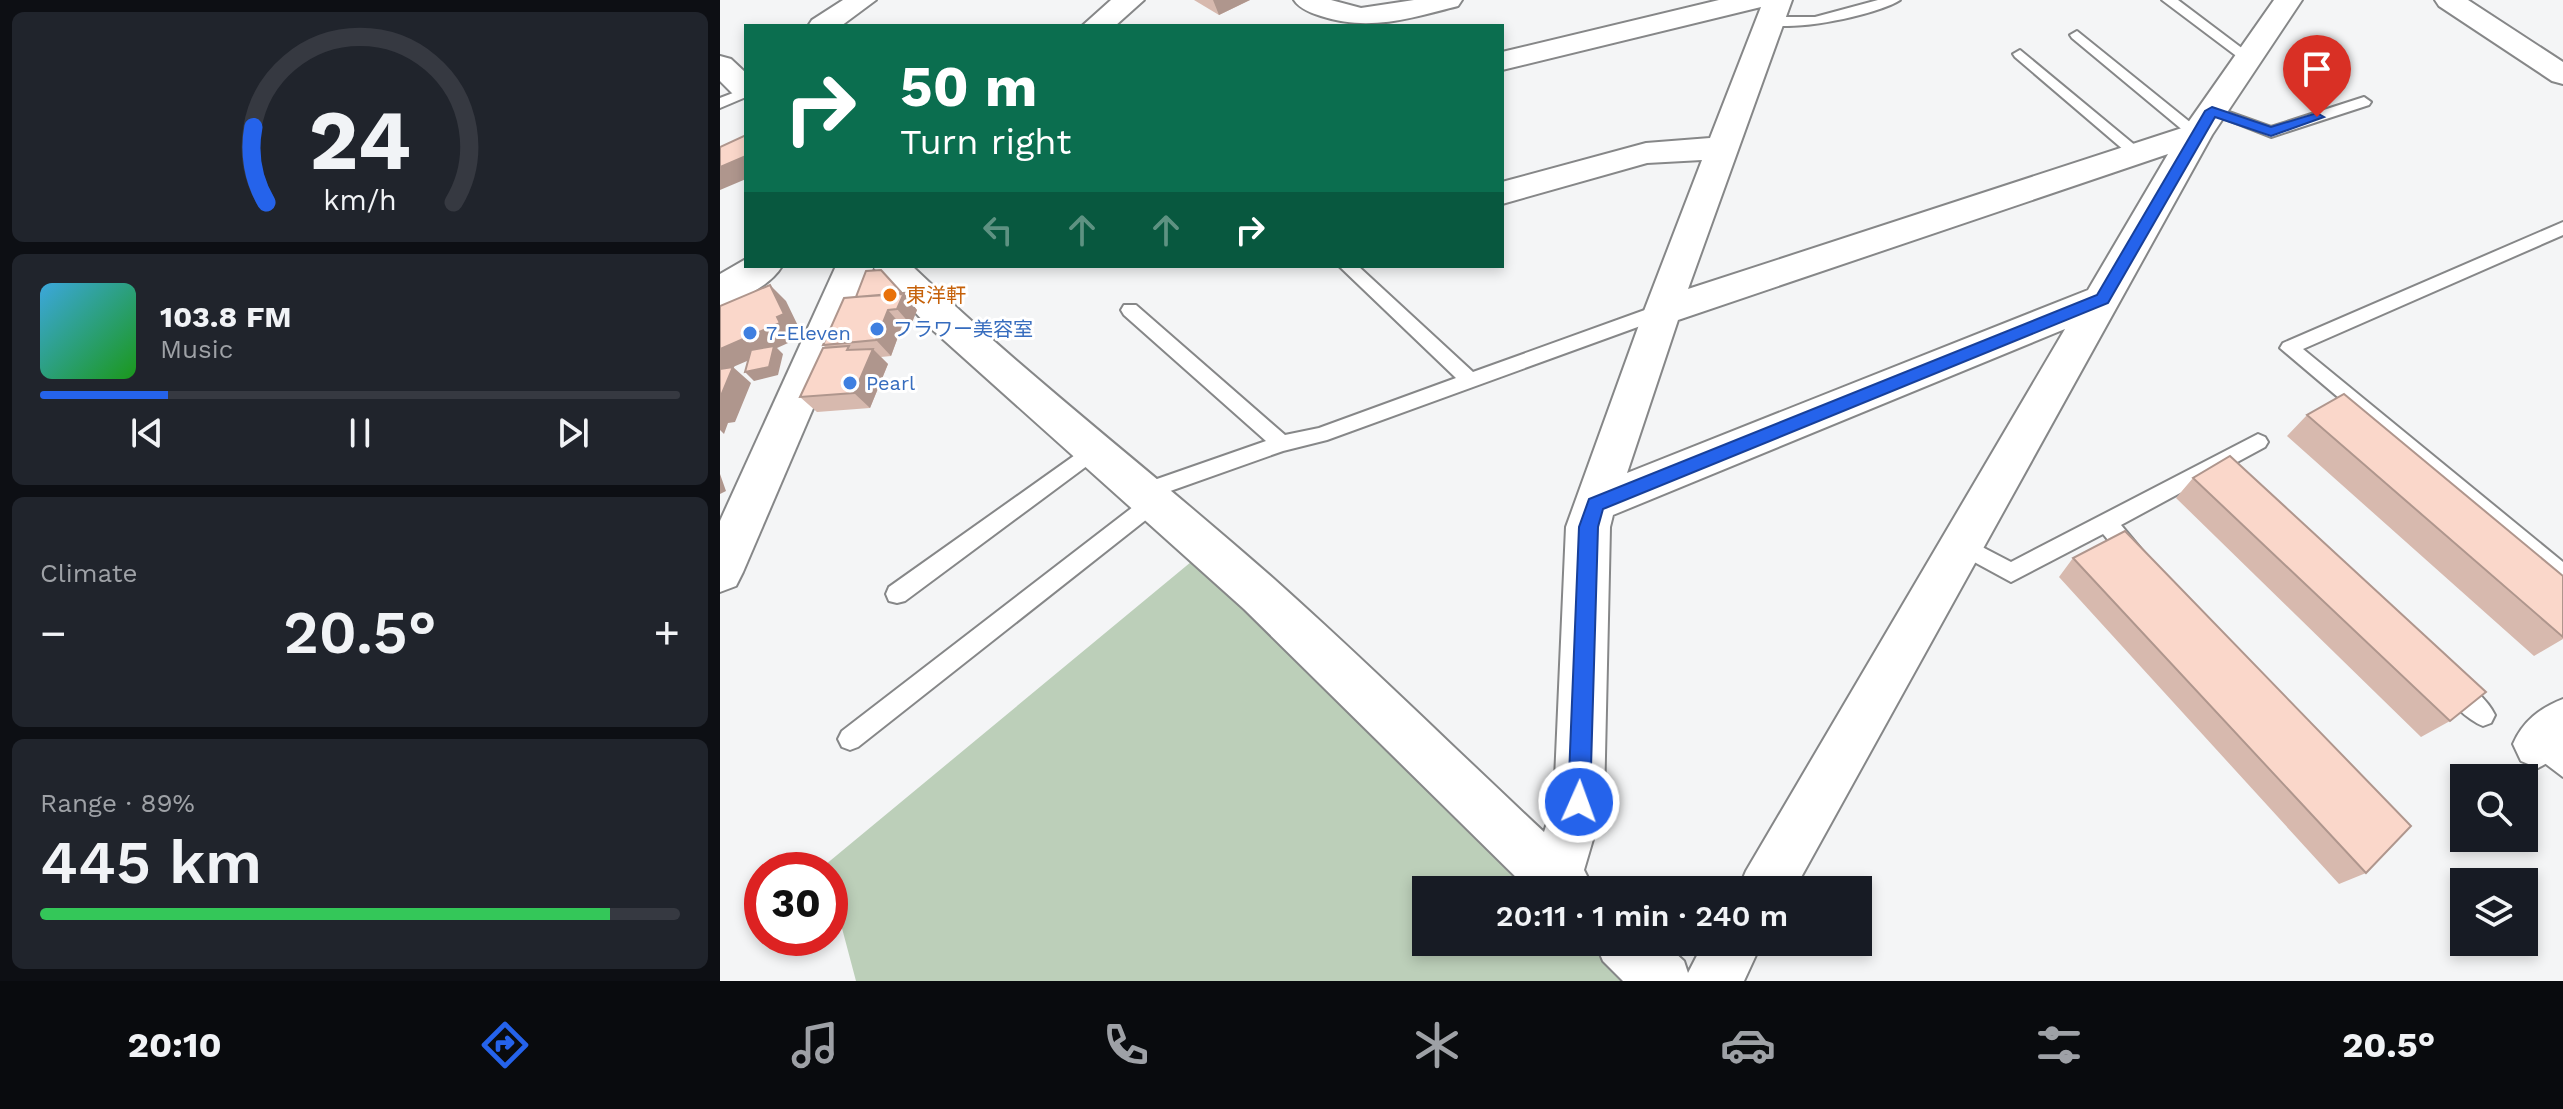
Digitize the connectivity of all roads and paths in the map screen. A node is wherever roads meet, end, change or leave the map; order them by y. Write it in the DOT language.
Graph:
graph roads {
  1 [pos="862,0"];
  2 [pos="1129,0"];
  3 [pos="1448,0"];
  4 [pos="1893,0"];
  5 [pos="2169,0"];
  6 [pos="2288,0"];
  7 [pos="2449,0"];
  8 [pos="1312,1"];
  9 [pos="1767,7"];
  10 [pos="825,24"];
  11 [pos="1099,24"];
  12 [pos="2077,35"];
  13 [pos="2020,54"];
  14 [pos="2248,58"];
  15 [pos="1504,61"];
  16 [pos="2563,75"];
  17 [pos="2364,102"];
  18 [pos="2204,123"];
  19 [pos="1721,148"];
  20 [pos="2137,154"];
  21 [pos="1504,192"];
  22 [pos="2563,228"];
  23 [pos="760,268"];
  24 [pos="886,268"];
  25 [pos="888,268"];
  26 [pos="1349,268"];
  27 [pos="720,292"];
  28 [pos="2102,299"];
  29 [pos="1130,310"];
  30 [pos="1662,311"];
  31 [pos="1468,379"];
  32 [pos="2348,396"];
  33 [pos="2327,408"];
  34 [pos="2258,442"];
  35 [pos="1282,443"];
  36 [pos="1092,451"];
  37 [pos="1149,497"];
  38 [pos="1595,504"];
  39 [pos="2106,523"];
  40 [pos="1961,545"];
  41 [pos="2148,567"];
  42 [pos="720,572"];
  43 [pos="2563,575"];
  44 [pos="897,594"];
  45 [pos="2437,672"];
  46 [pos="2483,715"];
  47 [pos="850,739"];
  48 [pos="1553,876"];
  49 [pos="1563,876"];
  50 [pos="1773,876"];
  51 [pos="1637,956"];
  52 [pos="1727,956"];
  53 [pos="1664,981"];
  54 [pos="1713,981"];
  1 -- 10 [label="street"];
  2 -- 11 [label="main road"];
  3 -- 8 [label="street"];
  4 -- 9 [label="lane"];
  5 -- 14 [label="lane"];
  6 -- 14 [label="street"];
  7 -- 16 [label="street"];
  9 -- 15 [label="street"];
  9 -- 19 [label="street"];
  12 -- 18 [label="lane"];
  13 -- 20 [label="lane"];
  14 -- 18 [label="street"];
  17 -- 18 [label="lane"];
  18 -- 20 [label="street"];
  18 -- 28 [label="street"];
  19 -- 21 [label="street"];
  19 -- 30 [label="street"];
  20 -- 30 [label="street"];
  22 -- 32 [label="lane"];
  23 -- 27 [label="main road"];
  24 -- 42 [label="main road"];
  25 -- 36 [label="street"];
  26 -- 31 [label="lane"];
  28 -- 38 [label="street"];
  28 -- 40 [label="street"];
  29 -- 35 [label="lane"];
  30 -- 31 [label="lane"];
  30 -- 38 [label="street"];
  31 -- 35 [label="lane"];
  32 -- 33 [label="lane"];
  32 -- 43 [label="lane"];
  34 -- 39 [label="lane"];
  35 -- 37 [label="lane"];
  36 -- 37 [label="street"];
  36 -- 44 [label="lane"];
  37 -- 47 [label="lane"];
  37 -- 48 [label="street"];
  38 -- 49 [label="street"];
  39 -- 40 [label="lane"];
  39 -- 41 [label="lane"];
  40 -- 50 [label="street"];
  45 -- 46 [label="lane"];
  51 -- 53 [label="street"];
  52 -- 54 [label="street"];
}
